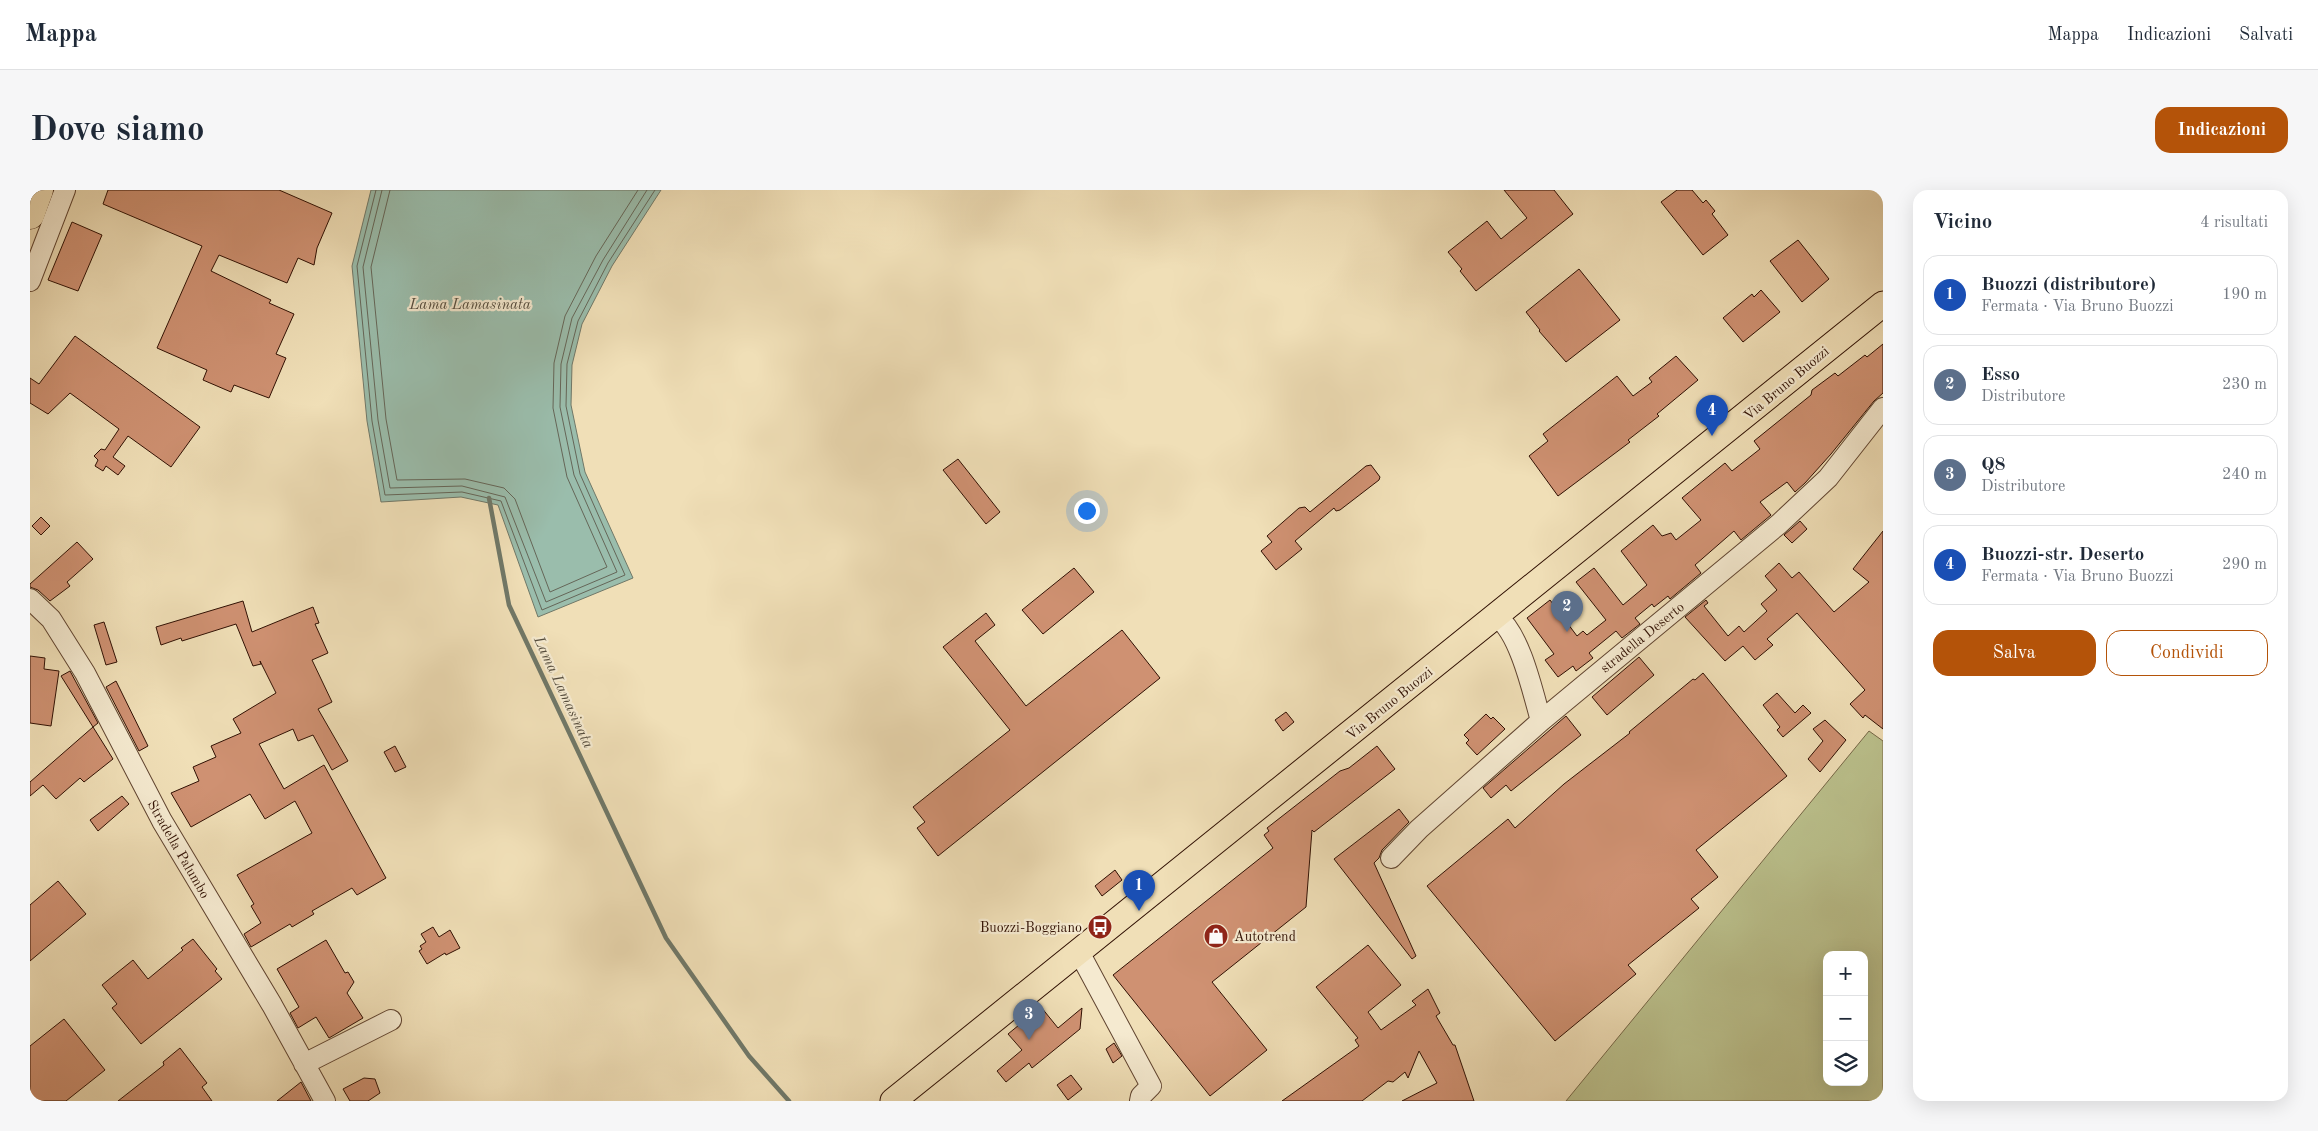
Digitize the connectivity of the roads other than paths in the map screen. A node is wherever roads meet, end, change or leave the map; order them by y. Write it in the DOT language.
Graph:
graph roads {
  1 [pos="39,190"];
  2 [pos="65,190"];
  3 [pos="30,215"];
  4 [pos="30,281"];
  5 [pos="1883,304"];
  6 [pos="1883,408"];
  7 [pos="30,599"];
  8 [pos="1497,616"];
  9 [pos="1541,721"];
  10 [pos="1391,858"];
  11 [pos="1079,952"];
  12 [pos="391,1020"];
  13 [pos="304,1064"];
  14 [pos="325,1101"];
  15 [pos="893,1101"];
  16 [pos="1140,1101"];
  1 -- 3 [label="highway"];
  2 -- 4 [label="street"];
  5 -- 8 [label="main road, Via Bruno Buozzi"];
  6 -- 9 [label="street, stradella Deserto"];
  7 -- 13 [label="street, Stradella Palumbo"];
  8 -- 9 [label="street"];
  8 -- 11 [label="main road, Via Bruno Buozzi"];
  9 -- 10 [label="street, stradella Deserto"];
  11 -- 15 [label="main road, Via Bruno Buozzi"];
  11 -- 16 [label="street"];
  12 -- 13 [label="street"];
  13 -- 14 [label="street, Stradella Palumbo"];
}
